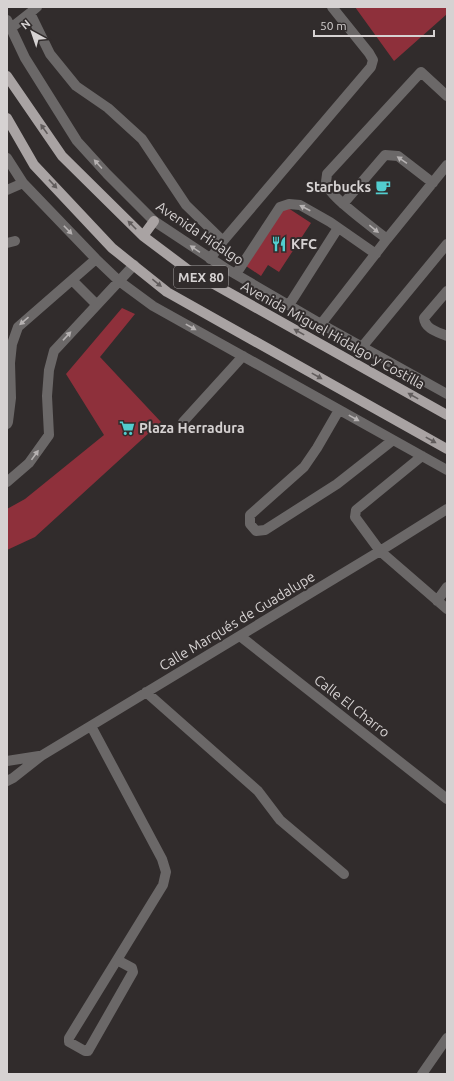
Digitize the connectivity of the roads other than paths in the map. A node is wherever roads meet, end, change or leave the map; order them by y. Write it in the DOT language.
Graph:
graph roads {
  1 [pos="332,7"];
  2 [pos="34,10"];
  3 [pos="9,24"];
  4 [pos="7,76"];
  5 [pos="447,96"];
  6 [pos="7,118"];
  7 [pos="7,158"];
  8 [pos="447,165"];
  9 [pos="23,183"];
  10 [pos="432,183"];
  11 [pos="7,190"];
  12 [pos="343,204"];
  13 [pos="154,221"];
  14 [pos="338,228"];
  15 [pos="143,236"];
  16 [pos="387,240"];
  17 [pos="224,241"];
  18 [pos="447,244"];
  19 [pos="376,254"];
  20 [pos="96,259"];
  21 [pos="210,259"];
  22 [pos="134,265"];
  23 [pos="236,274"];
  24 [pos="72,280"];
  25 [pos="120,281"];
  26 [pos="447,291"];
  27 [pos="97,305"];
  28 [pos="289,305"];
  29 [pos="321,324"];
  30 [pos="447,336"];
  31 [pos="362,347"];
  32 [pos="242,356"];
  33 [pos="447,394"];
  34 [pos="8,409"];
  35 [pos="339,410"];
  36 [pos="447,415"];
  37 [pos="183,422"];
  38 [pos="7,424"];
  39 [pos="393,440"];
  40 [pos="447,449"];
  41 [pos="422,456"];
  42 [pos="447,470"];
  43 [pos="7,482"];
  44 [pos="447,509"];
  45 [pos="380,551"];
  46 [pos="447,587"];
  47 [pos="437,600"];
  48 [pos="447,609"];
  49 [pos="240,636"];
  50 [pos="146,692"];
  51 [pos="91,726"];
  52 [pos="41,756"];
  53 [pos="7,761"];
  54 [pos="7,780"];
  55 [pos="447,799"];
  56 [pos="344,874"];
  57 [pos="117,960"];
  58 [pos="447,1038"];
  59 [pos="422,1074"];
  1 -- 17 [label="street"];
  2 -- 3 [label="street"];
  2 -- 17 [label="street"];
  13 -- 3 [label="street, Avenida Hidalgo, one-way"];
  15 -- 4 [label="main road, Avenida Miguel Hidalgo y Costilla / MEX 80, one-way"];
  5 -- 12 [label="street"];
  6 -- 22 [label="main road, MEX 80, one-way"];
  7 -- 9 [label="street"];
  8 -- 10 [label="street"];
  9 -- 11 [label="street"];
  9 -- 20 [label="street, one-way"];
  10 -- 12 [label="street, one-way"];
  10 -- 16 [label="street"];
  12 -- 16 [label="street, one-way"];
  13 -- 15 [label="main road"];
  21 -- 13 [label="street, Avenida Hidalgo, one-way"];
  14 -- 19 [label="street"];
  14 -- 23 [label="street, one-way"];
  14 -- 28 [label="street"];
  36 -- 15 [label="main road, Avenida Miguel Hidalgo y Costilla / MEX 80, one-way"];
  16 -- 19 [label="street"];
  17 -- 21 [label="street"];
  18 -- 31 [label="street"];
  19 -- 29 [label="street"];
  20 -- 24 [label="street"];
  20 -- 25 [label="street"];
  21 -- 23 [label="street, Avenida Hidalgo"];
  22 -- 25 [label="street"];
  22 -- 40 [label="main road, MEX 80, one-way"];
  23 -- 28 [label="street, Avenida Hidalgo"];
  24 -- 27 [label="street"];
  24 -- 34 [label="street, one-way"];
  25 -- 27 [label="street"];
  25 -- 32 [label="street, one-way"];
  26 -- 30 [label="street"];
  43 -- 27 [label="street, one-way"];
  28 -- 29 [label="street, Avenida Hidalgo"];
  29 -- 31 [label="street, Avenida Hidalgo"];
  31 -- 33 [label="street, Avenida Hidalgo"];
  32 -- 35 [label="street"];
  32 -- 37 [label="street"];
  34 -- 38 [label="street"];
  35 -- 39 [label="street, one-way"];
  35 -- 39 [label="street"];
  39 -- 41 [label="street"];
  41 -- 42 [label="street"];
  41 -- 45 [label="street"];
  44 -- 45 [label="street, Calle Marqués de Guadalupe"];
  45 -- 47 [label="street"];
  45 -- 49 [label="street, Calle Marqués de Guadalupe"];
  46 -- 47 [label="street"];
  47 -- 48 [label="street"];
  49 -- 50 [label="street, Calle Marqués de Guadalupe"];
  49 -- 55 [label="street, Calle El Charro"];
  50 -- 51 [label="street, Calle Marqués de Guadalupe"];
  50 -- 56 [label="street"];
  51 -- 52 [label="street, Calle Marqués de Guadalupe"];
  51 -- 57 [label="street"];
  52 -- 53 [label="street, Calle Marqués de Guadalupe"];
  52 -- 54 [label="street, Calle Marqués de Guadalupe"];
  57 -- 57 [label="street"];
  58 -- 59 [label="street"];
}
